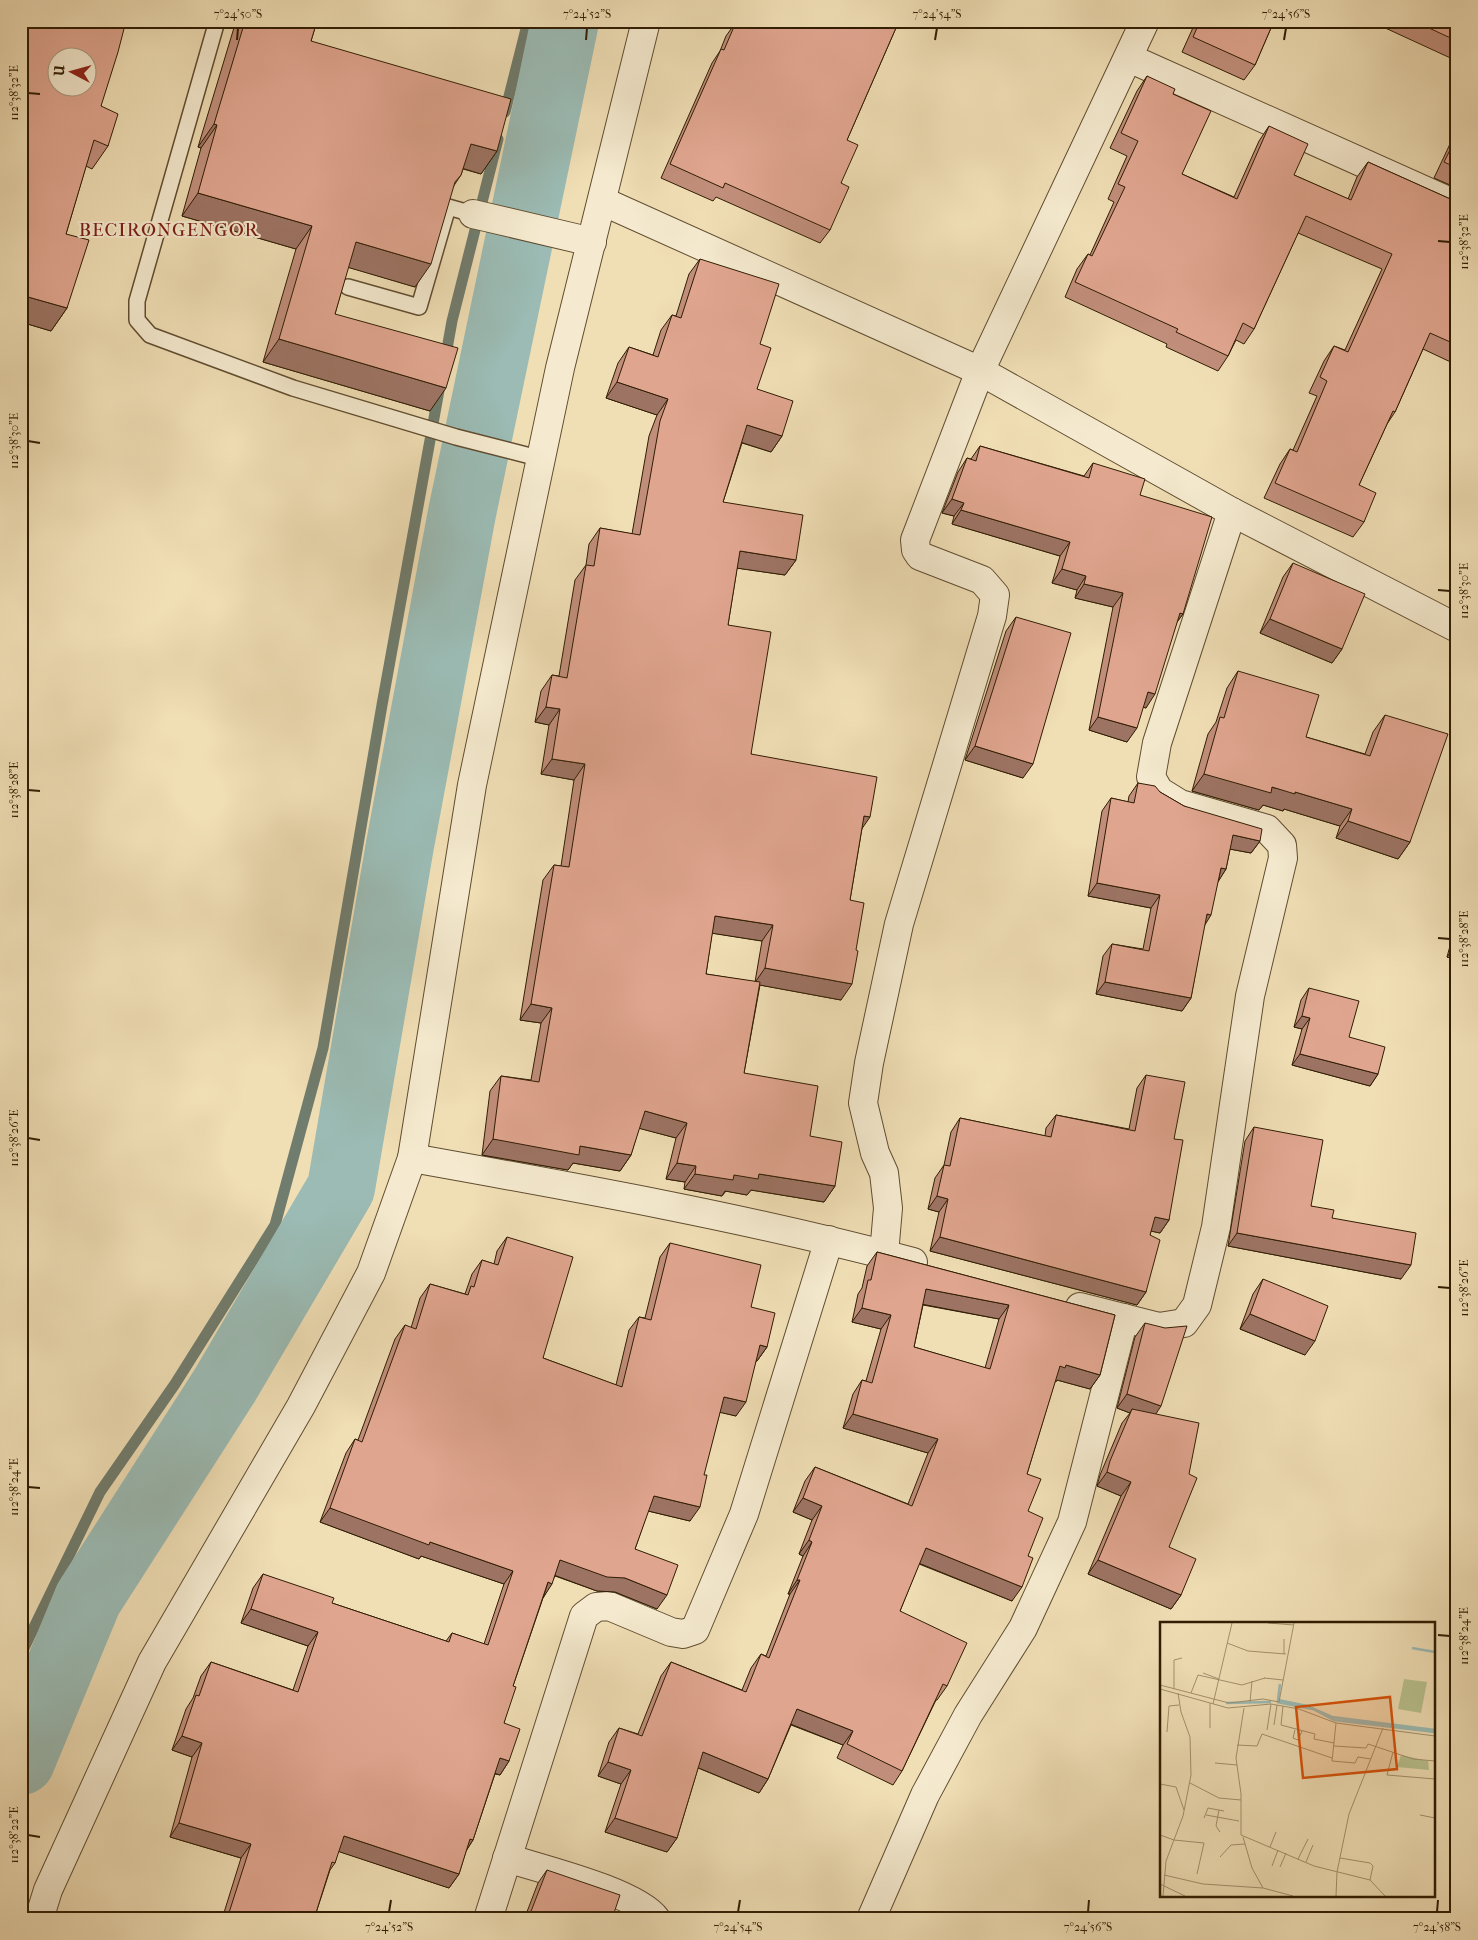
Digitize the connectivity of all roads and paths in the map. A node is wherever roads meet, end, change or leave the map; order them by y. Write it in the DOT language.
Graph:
graph roads {
  1 [pos="217,21"];
  2 [pos="646,21"];
  3 [pos="1145,21"];
  4 [pos="1129,58"];
  5 [pos="602,201"];
  6 [pos="1457,205"];
  7 [pos="491,218"];
  8 [pos="592,242"];
  9 [pos="348,286"];
  10 [pos="980,371"];
  11 [pos="542,459"];
  12 [pos="1232,512"];
  13 [pos="1457,628"];
  14 [pos="412,1158"];
  15 [pos="829,1240"];
  16 [pos="884,1254"];
  17 [pos="941,1270"];
  18 [pos="1057,1300"];
  19 [pos="1124,1318"];
  20 [pos="507,1858"];
  21 [pos="39,1919"];
  22 [pos="488,1919"];
  23 [pos="656,1919"];
  24 [pos="871,1919"];
  1 -- 11 [label="lane"];
  2 -- 5 [label="street"];
  3 -- 4 [label="street"];
  4 -- 6 [label="street"];
  4 -- 10 [label="street"];
  5 -- 8 [label="street"];
  5 -- 10 [label="street"];
  7 -- 8 [label="street"];
  7 -- 9 [label="lane"];
  8 -- 11 [label="street"];
  10 -- 12 [label="street"];
  10 -- 16 [label="street"];
  11 -- 14 [label="street"];
  12 -- 13 [label="street"];
  12 -- 19 [label="street"];
  14 -- 15 [label="street"];
  14 -- 21 [label="street"];
  15 -- 16 [label="street"];
  15 -- 20 [label="street"];
  16 -- 17 [label="street"];
  18 -- 19 [label="street"];
  19 -- 24 [label="street"];
  20 -- 22 [label="street"];
  20 -- 23 [label="street"];
}
